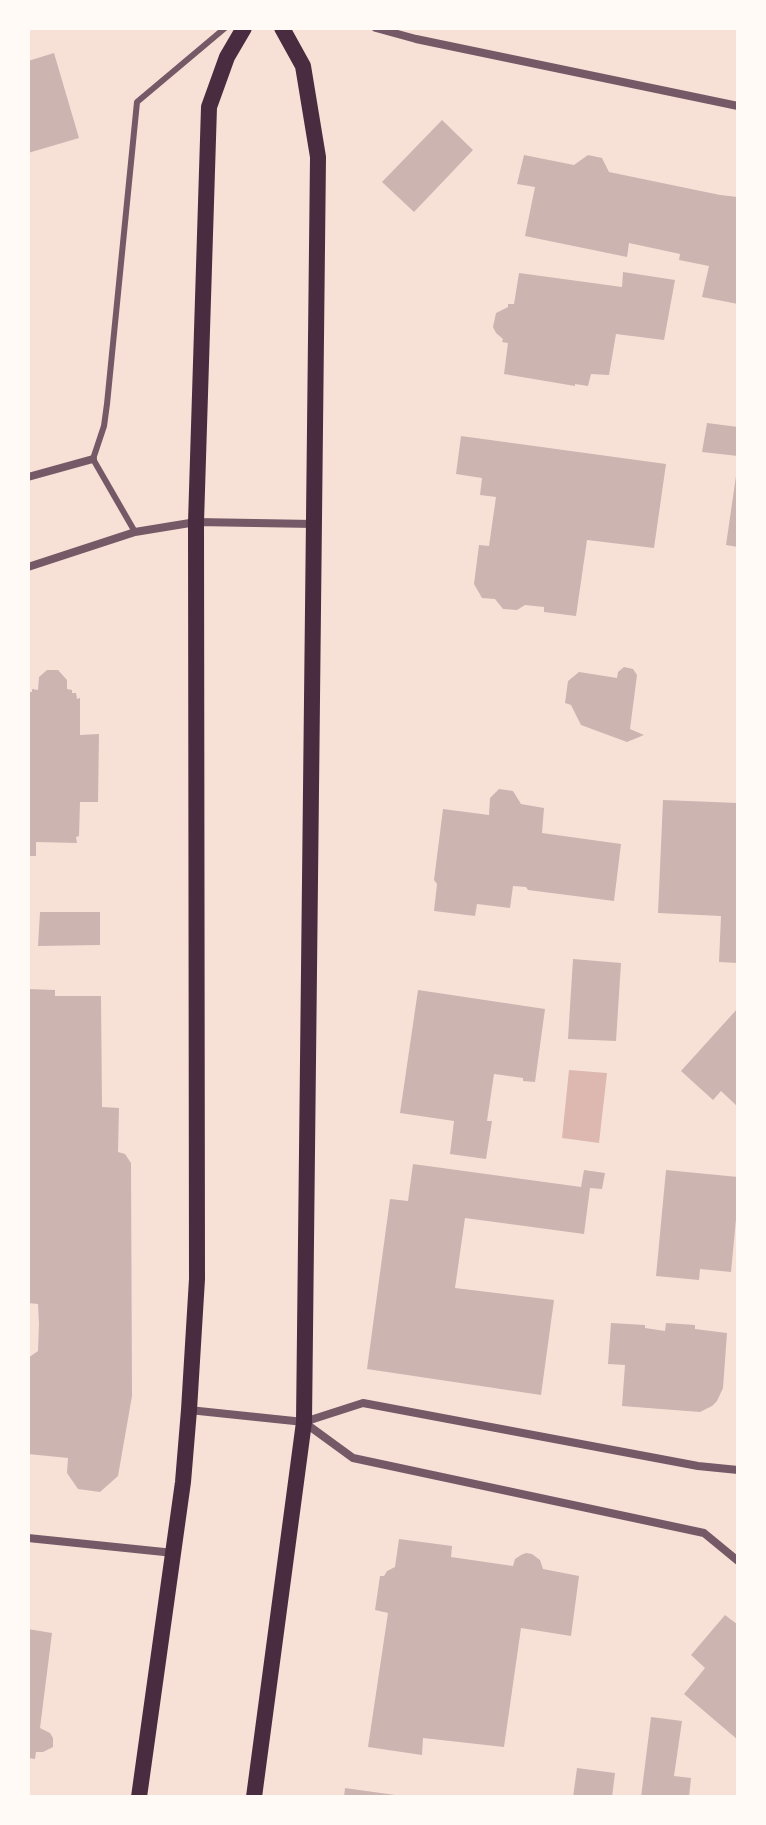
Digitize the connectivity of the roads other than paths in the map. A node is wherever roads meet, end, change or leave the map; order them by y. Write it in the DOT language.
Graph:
graph roads {
  1 [pos="225,28"];
  2 [pos="244,28"];
  3 [pos="282,28"];
  4 [pos="376,28"];
  5 [pos="738,106"];
  6 [pos="93,459"];
  7 [pos="28,477"];
  8 [pos="196,522"];
  9 [pos="314,524"];
  10 [pos="135,532"];
  11 [pos="28,567"];
  12 [pos="189,1410"];
  13 [pos="304,1422"];
  14 [pos="738,1470"];
  15 [pos="28,1538"];
  16 [pos="174,1553"];
  17 [pos="738,1561"];
  18 [pos="139,1797"];
  19 [pos="254,1797"];
  1 -- 6 [label="lane"];
  2 -- 8 [label="main road"];
  3 -- 9 [label="main road"];
  4 -- 5 [label="street"];
  6 -- 7 [label="street"];
  6 -- 10 [label="lane"];
  8 -- 9 [label="street"];
  8 -- 10 [label="street"];
  8 -- 12 [label="main road"];
  9 -- 13 [label="main road"];
  10 -- 11 [label="street"];
  12 -- 13 [label="street"];
  12 -- 16 [label="main road"];
  13 -- 14 [label="street"];
  13 -- 17 [label="street"];
  13 -- 19 [label="main road"];
  15 -- 16 [label="street"];
  16 -- 18 [label="main road"];
}
